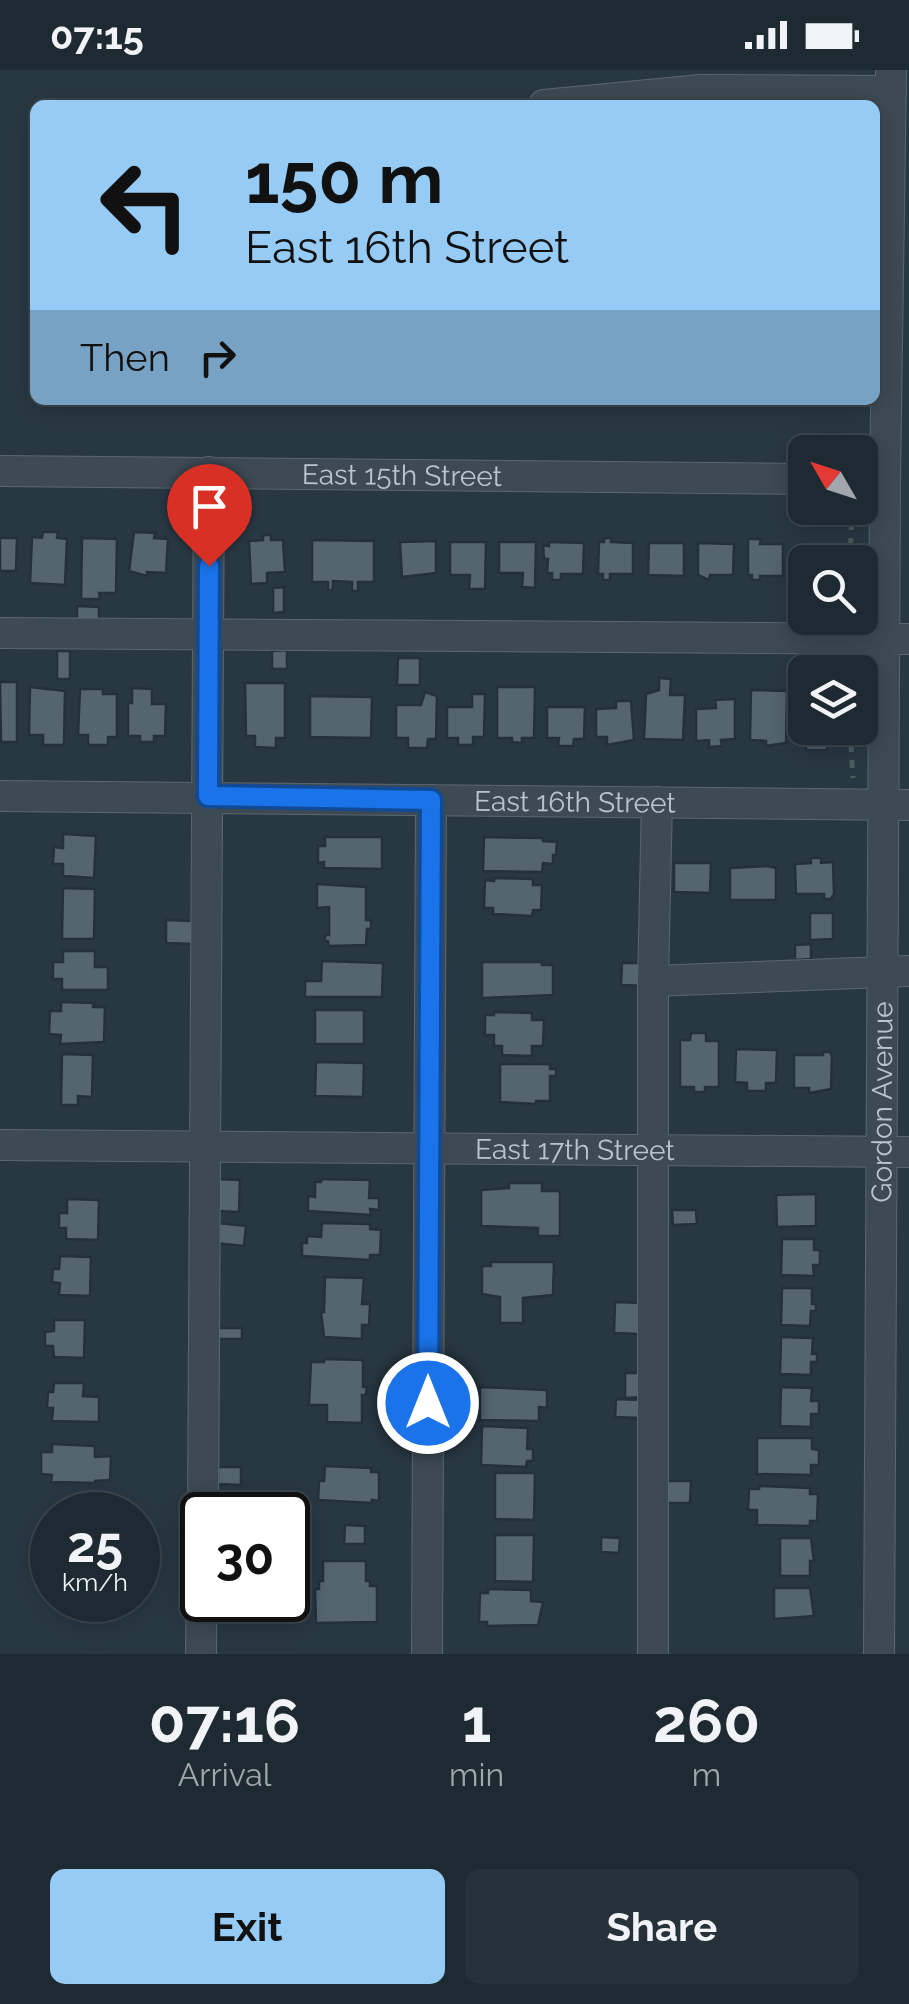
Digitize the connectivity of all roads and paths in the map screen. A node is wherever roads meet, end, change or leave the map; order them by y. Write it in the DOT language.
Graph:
graph roads {
  1 [pos="891,80"];
  2 [pos="596,100"];
  3 [pos="899,164"];
  4 [pos="899,287"];
  5 [pos="0,472"];
  6 [pos="209,472"];
  7 [pos="788,479"];
  8 [pos="885,480"];
  9 [pos="0,633"];
  10 [pos="209,633"];
  11 [pos="897,639"];
  12 [pos="850,745"];
  13 [pos="850,777"];
  14 [pos="0,796"];
  15 [pos="208,796"];
  16 [pos="431,800"];
  17 [pos="657,802"];
  18 [pos="897,805"];
  19 [pos="897,971"];
  20 [pos="653,981"];
  21 [pos="0,1145"];
  22 [pos="206,1146"];
  23 [pos="430,1147"];
  24 [pos="653,1150"];
  25 [pos="896,1152"];
  26 [pos="202,1492"];
  27 [pos="201,1622"];
  28 [pos="201,1654"];
  29 [pos="427,1654"];
  30 [pos="653,1654"];
  31 [pos="879,1654"];
  1 -- 2 [label="street"];
  1 -- 3 [label="street, Gordon Avenue"];
  3 -- 4 [label="street, Gordon Avenue"];
  4 -- 8 [label="street, Gordon Avenue"];
  5 -- 6 [label="street, East 15th Street"];
  6 -- 7 [label="street, East 15th Street"];
  6 -- 10 [label="street"];
  8 -- 11 [label="street, Gordon Avenue"];
  9 -- 10 [label="street"];
  10 -- 11 [label="street"];
  10 -- 15 [label="street"];
  11 -- 18 [label="street, Gordon Avenue"];
  12 -- 13 [label="path"];
  14 -- 15 [label="street, East 16th Street"];
  15 -- 16 [label="street, East 16th Street"];
  15 -- 22 [label="street"];
  16 -- 17 [label="street, East 16th Street"];
  16 -- 23 [label="street"];
  17 -- 18 [label="street, East 16th Street"];
  17 -- 20 [label="street"];
  18 -- 19 [label="street, Gordon Avenue"];
  19 -- 20 [label="street"];
  19 -- 25 [label="street, Gordon Avenue"];
  20 -- 24 [label="street"];
  21 -- 22 [label="street, East 17th Street"];
  22 -- 23 [label="street, East 17th Street"];
  22 -- 26 [label="street"];
  23 -- 24 [label="street, East 17th Street"];
  23 -- 29 [label="street"];
  24 -- 25 [label="street, East 17th Street"];
  24 -- 30 [label="street"];
  25 -- 31 [label="street, Gordon Avenue"];
  27 -- 28 [label="street"];
}
